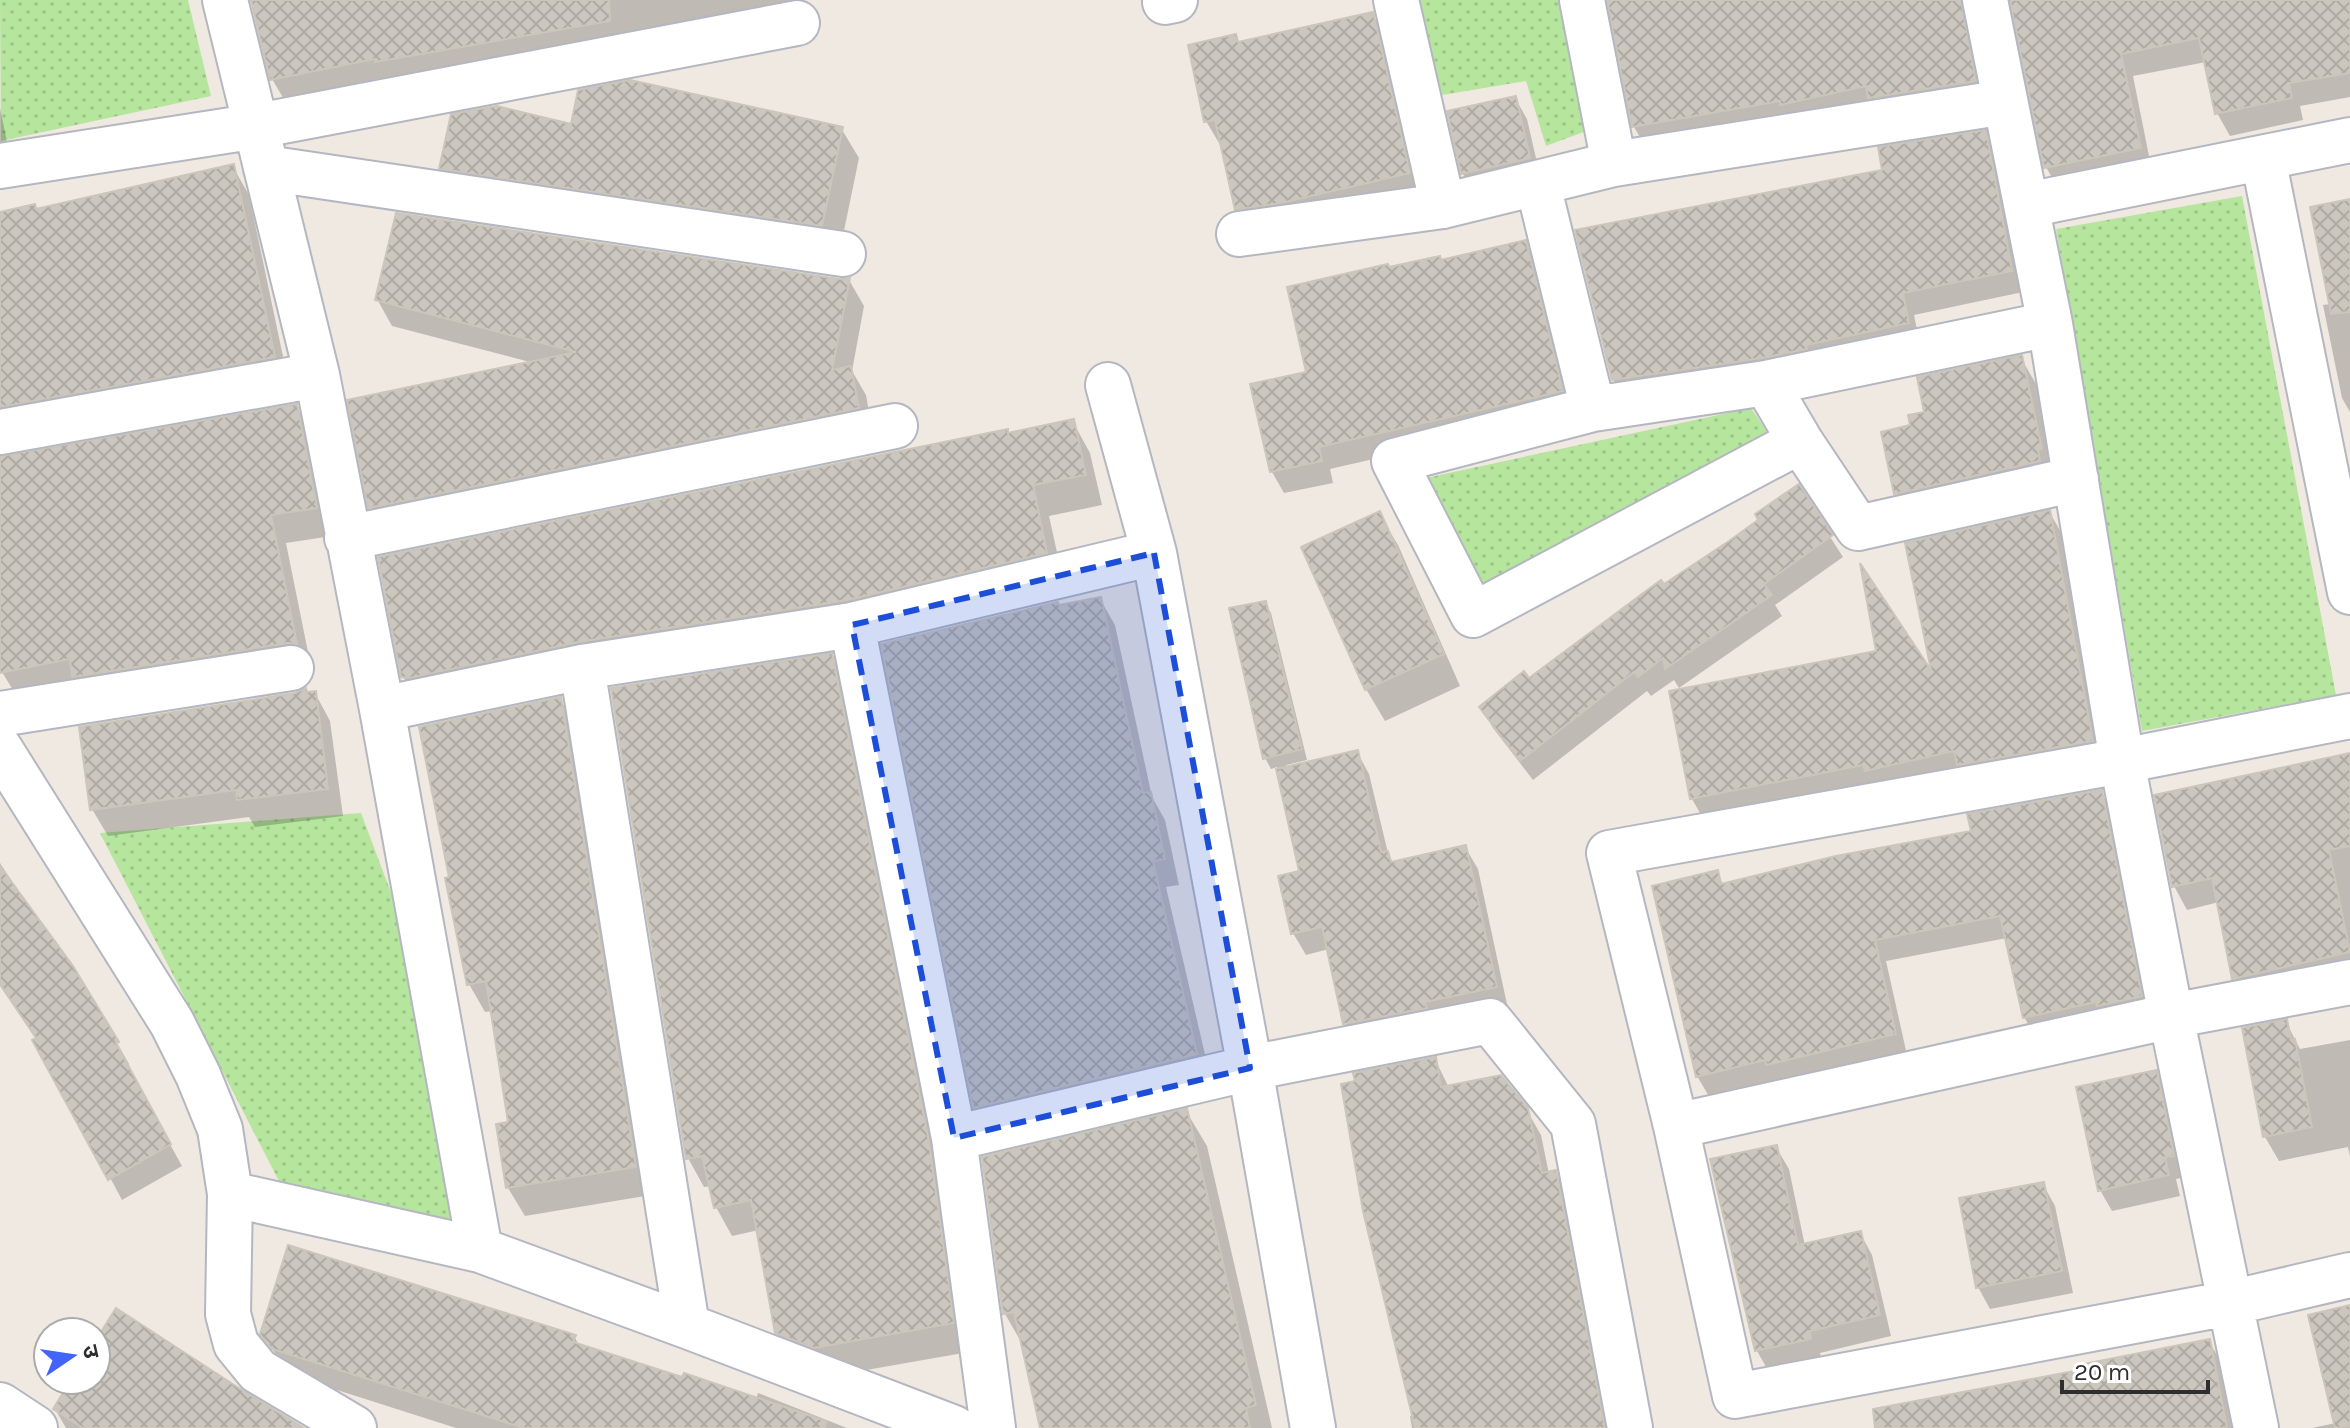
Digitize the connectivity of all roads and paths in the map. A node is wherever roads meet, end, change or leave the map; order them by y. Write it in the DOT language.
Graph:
graph roads {
  1 [pos="225,0"];
  2 [pos="1396,0"];
  3 [pos="1582,0"];
  4 [pos="1985,0"];
  5 [pos="797,23"];
  6 [pos="2005,102"];
  7 [pos="257,126"];
  8 [pos="2350,140"];
  9 [pos="2263,158"];
  10 [pos="1614,164"];
  11 [pos="0,166"];
  12 [pos="266,168"];
  13 [pos="1538,185"];
  14 [pos="2027,205"];
  15 [pos="1443,206"];
  16 [pos="1239,234"];
  17 [pos="843,254"];
  18 [pos="2050,324"];
  19 [pos="317,375"];
  20 [pos="1766,383"];
  21 [pos="1108,385"];
  22 [pos="1593,409"];
  23 [pos="895,426"];
  24 [pos="0,432"];
  25 [pos="2335,438"];
  26 [pos="1800,441"];
  27 [pos="2076,479"];
  28 [pos="347,538"];
  29 [pos="1154,553"];
  30 [pos="2350,592"];
  31 [pos="852,625"];
  32 [pos="582,667"];
  33 [pos="291,668"];
  34 [pos="382,709"];
  35 [pos="0,714"];
  36 [pos="2350,716"];
  37 [pos="0,749"];
  38 [pos="2122,761"];
  39 [pos="2350,982"];
  40 [pos="2171,1016"];
  41 [pos="1250,1068"];
  42 [pos="1676,1126"];
  43 [pos="954,1138"];
  44 [pos="230,1194"];
  45 [pos="480,1250"];
  46 [pos="2350,1275"];
  47 [pos="2230,1303"];
  48 [pos="687,1326"];
  49 [pos="0,1405"];
  50 [pos="35,1428"];
  51 [pos="354,1428"];
  52 [pos="954,1428"];
  53 [pos="993,1428"];
  54 [pos="1313,1428"];
  55 [pos="1630,1428"];
  56 [pos="2256,1428"];
  1 -- 7 [label="street"];
  2 -- 15 [label="street"];
  3 -- 10 [label="street"];
  4 -- 6 [label="street"];
  5 -- 7 [label="street"];
  6 -- 10 [label="street"];
  6 -- 14 [label="street"];
  7 -- 11 [label="street"];
  7 -- 12 [label="street"];
  8 -- 9 [label="street"];
  9 -- 14 [label="street"];
  9 -- 25 [label="street"];
  10 -- 13 [label="street"];
  12 -- 17 [label="street"];
  12 -- 19 [label="street"];
  13 -- 15 [label="street"];
  13 -- 22 [label="street"];
  14 -- 18 [label="street"];
  15 -- 16 [label="street"];
  18 -- 20 [label="street"];
  18 -- 27 [label="street"];
  19 -- 24 [label="street"];
  19 -- 28 [label="street"];
  20 -- 22 [label="street"];
  20 -- 26 [label="street"];
  21 -- 29 [label="street"];
  22 -- 26 [label="street"];
  23 -- 28 [label="street"];
  25 -- 30 [label="street"];
  26 -- 27 [label="street"];
  27 -- 38 [label="street"];
  28 -- 34 [label="street"];
  29 -- 31 [label="street"];
  29 -- 41 [label="street"];
  31 -- 32 [label="street"];
  31 -- 43 [label="street"];
  32 -- 34 [label="street"];
  32 -- 48 [label="street"];
  33 -- 35 [label="street"];
  34 -- 45 [label="street"];
  36 -- 38 [label="street"];
  37 -- 44 [label="street"];
  38 -- 40 [label="street"];
  38 -- 42 [label="street"];
  39 -- 40 [label="street"];
  40 -- 42 [label="street"];
  40 -- 47 [label="street"];
  41 -- 43 [label="street"];
  41 -- 54 [label="street"];
  41 -- 55 [label="street"];
  42 -- 47 [label="street"];
  43 -- 53 [label="street"];
  44 -- 45 [label="street"];
  44 -- 51 [label="street"];
  45 -- 48 [label="street"];
  46 -- 47 [label="street"];
  47 -- 56 [label="street"];
  48 -- 52 [label="street"];
  49 -- 50 [label="street"];
}
